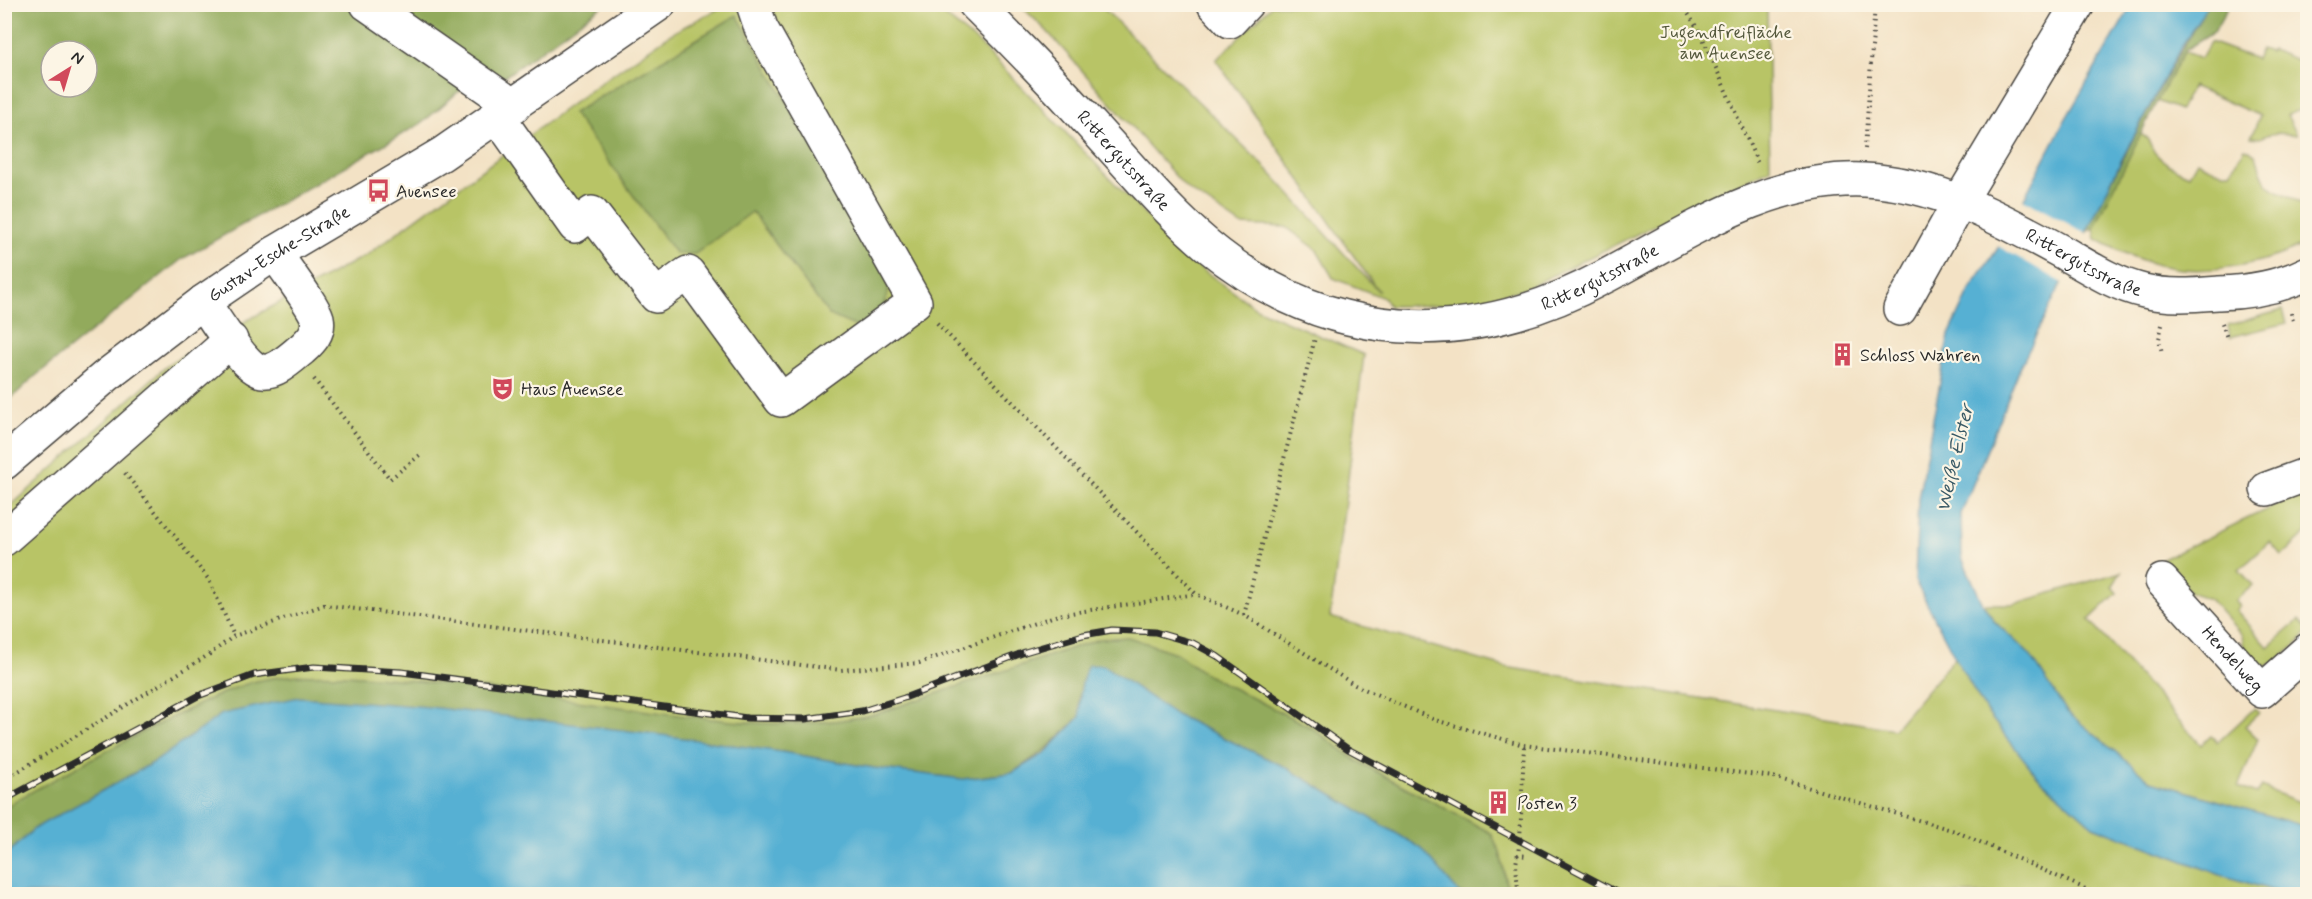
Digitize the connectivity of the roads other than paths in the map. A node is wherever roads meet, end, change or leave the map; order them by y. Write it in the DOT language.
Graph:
graph roads {
  1 [pos="367,4"];
  2 [pos="753,4"];
  3 [pos="975,4"];
  4 [pos="1214,4"];
  5 [pos="1246,4"];
  6 [pos="2078,4"];
  7 [pos="657,5"];
  8 [pos="506,111"];
  9 [pos="1960,201"];
  10 [pos="275,253"];
  11 [pos="2307,273"];
  12 [pos="203,302"];
  13 [pos="1900,309"];
  14 [pos="231,340"];
  15 [pos="4,463"];
  16 [pos="2307,474"];
  17 [pos="2267,489"];
  18 [pos="4,539"];
  19 [pos="2162,581"];
  20 [pos="2307,650"];
  1 -- 8 [label="main road"];
  2 -- 8 [label="main road"];
  3 -- 9 [label="main road, Rittergutsstraße"];
  4 -- 5 [label="main road"];
  6 -- 9 [label="main road"];
  7 -- 8 [label="main road, Gustav-Esche-Straße"];
  8 -- 10 [label="main road, Gustav-Esche-Straße"];
  9 -- 11 [label="main road, Rittergutsstraße"];
  9 -- 13 [label="main road"];
  10 -- 12 [label="main road, Gustav-Esche-Straße"];
  10 -- 14 [label="main road"];
  12 -- 14 [label="main road"];
  12 -- 15 [label="main road, Gustav-Esche-Straße"];
  14 -- 18 [label="main road"];
  16 -- 17 [label="main road"];
  19 -- 20 [label="main road, Hendelweg"];
}
